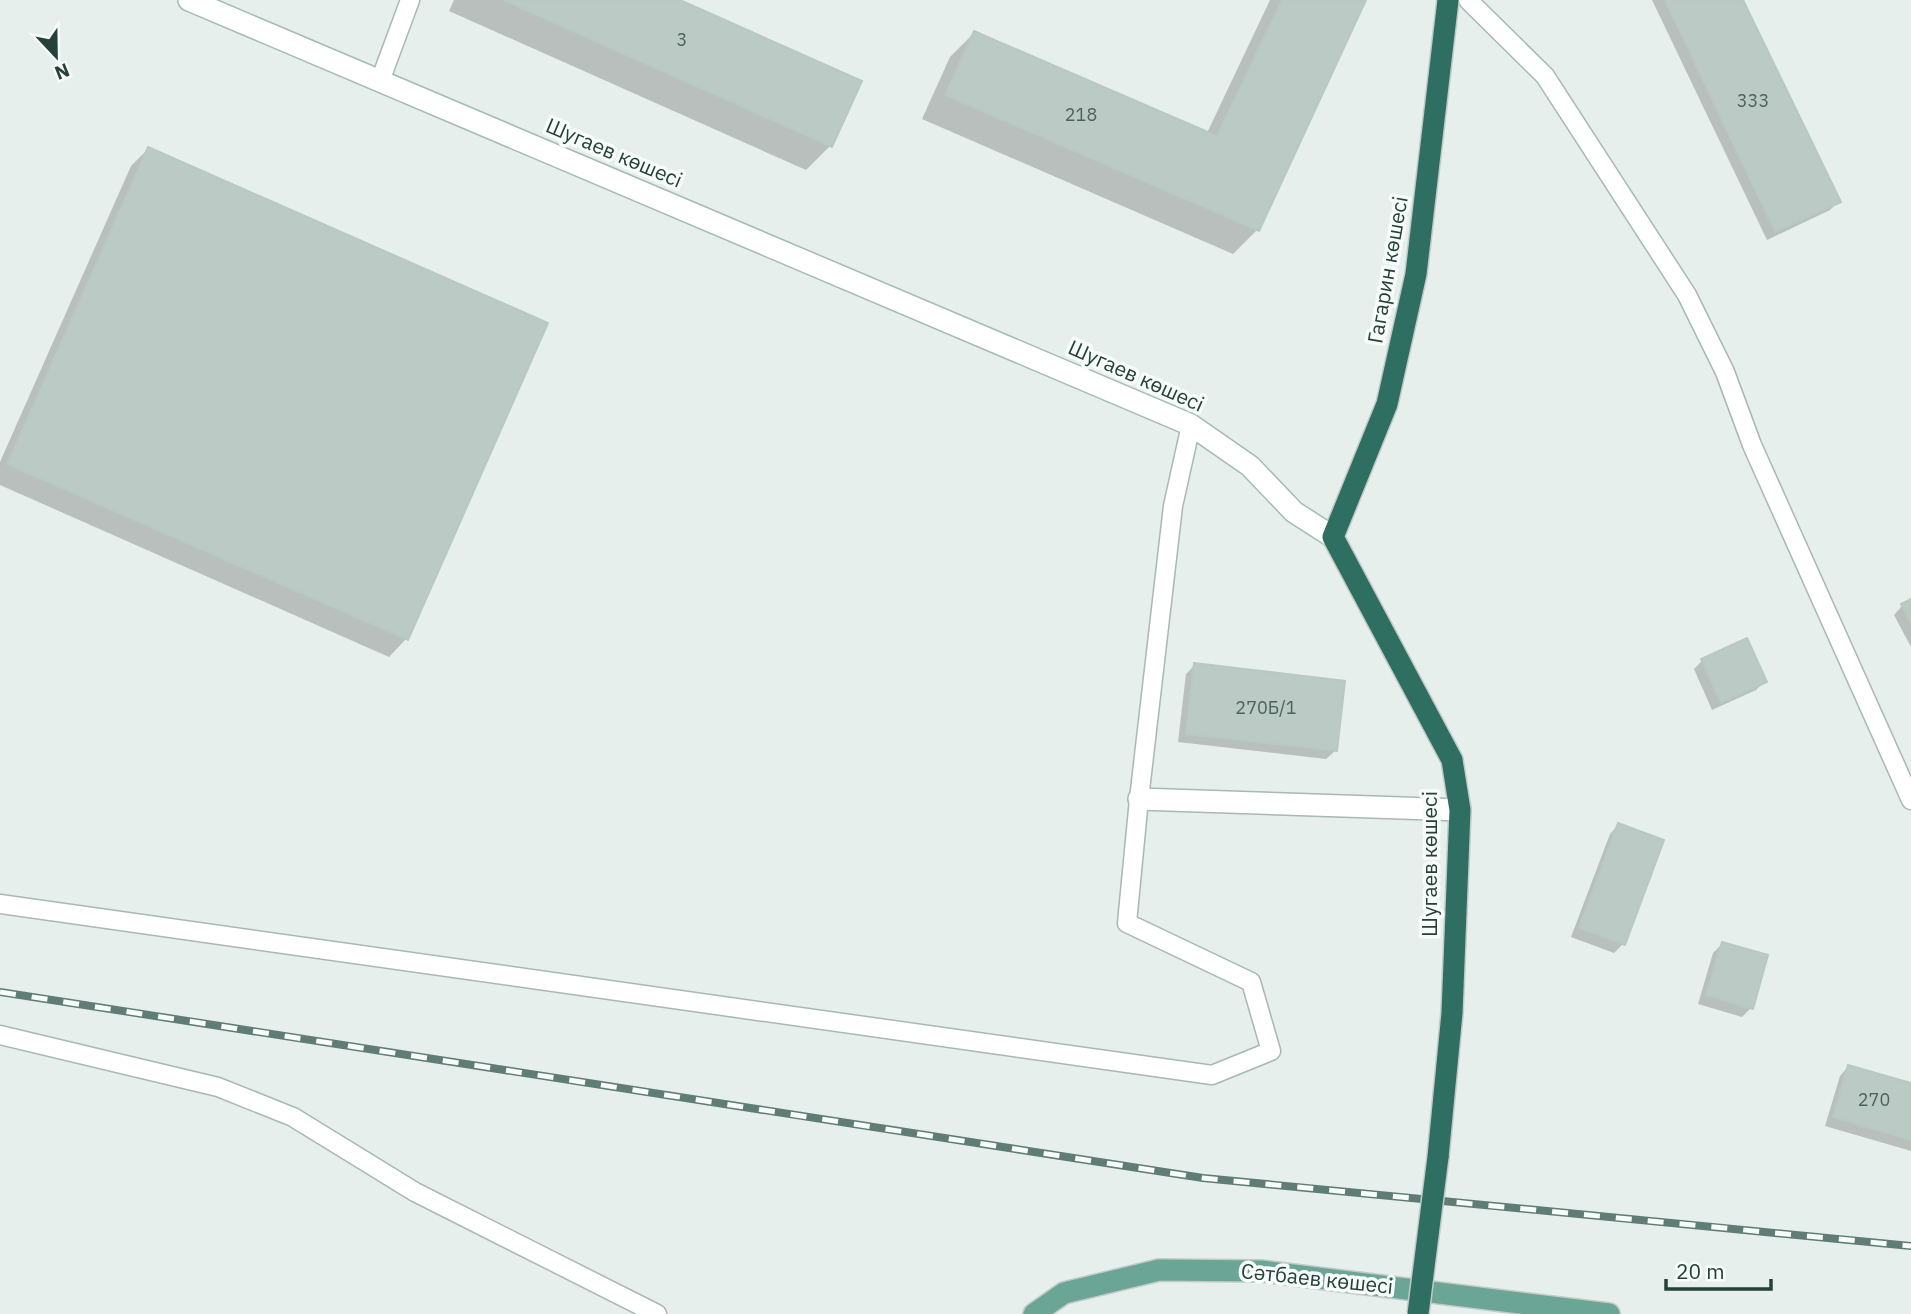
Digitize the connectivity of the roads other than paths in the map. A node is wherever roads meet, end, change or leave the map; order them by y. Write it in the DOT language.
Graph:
graph roads {
  1 [pos="189,0"];
  2 [pos="410,0"];
  3 [pos="1448,0"];
  4 [pos="1468,0"];
  5 [pos="380,81"];
  6 [pos="1191,425"];
  7 [pos="1333,537"];
  8 [pos="1139,799"];
  9 [pos="1911,800"];
  10 [pos="1460,810"];
  11 [pos="0,904"];
  12 [pos="0,1035"];
  13 [pos="657,1314"];
  14 [pos="1034,1314"];
  15 [pos="1418,1314"];
  16 [pos="1609,1314"];
  1 -- 5 [label="main road, Шугаев көшесі"];
  2 -- 5 [label="lane"];
  3 -- 7 [label="highway, Гагарин көшесі"];
  4 -- 9 [label="lane"];
  5 -- 6 [label="main road, Шугаев көшесі"];
  6 -- 7 [label="main road, Шугаев көшесі"];
  6 -- 8 [label="lane"];
  7 -- 10 [label="highway, Шугаев көшесі"];
  8 -- 10 [label="main road"];
  8 -- 11 [label="lane"];
  10 -- 15 [label="highway, Шугаев көшесі, bridge"];
  12 -- 13 [label="lane"];
  14 -- 16 [label="main road, Сәтбаев көшесі"];
}
